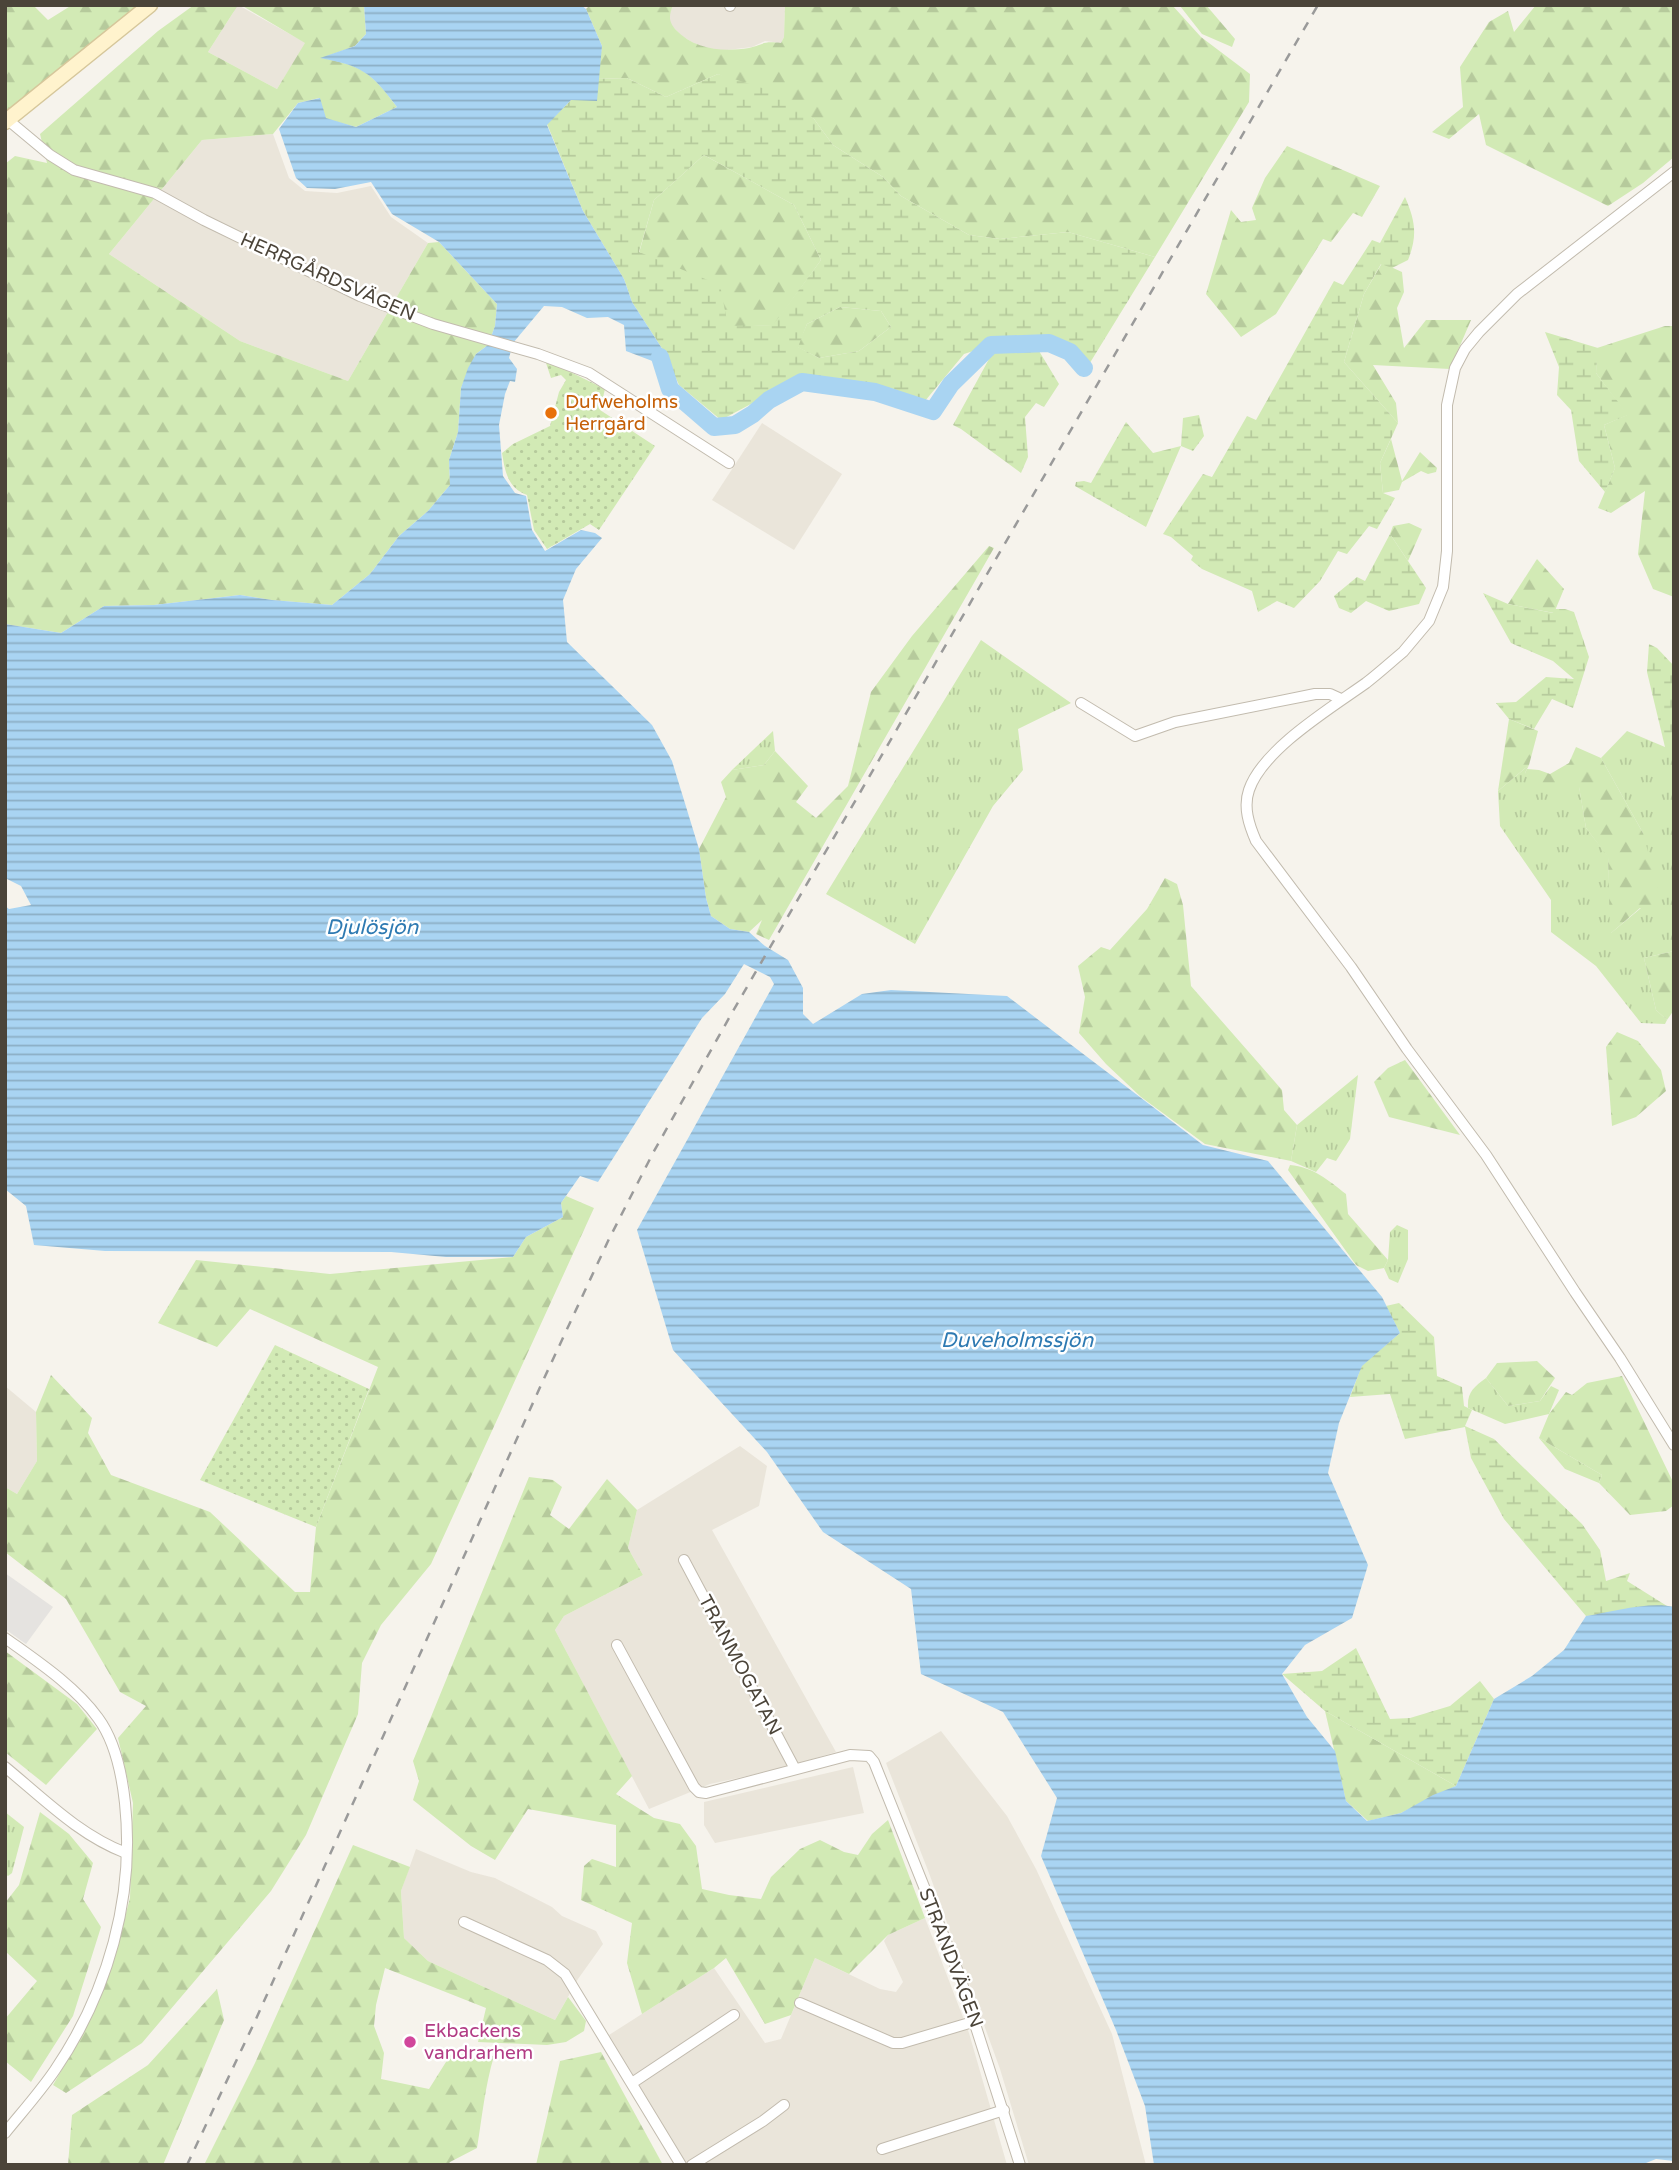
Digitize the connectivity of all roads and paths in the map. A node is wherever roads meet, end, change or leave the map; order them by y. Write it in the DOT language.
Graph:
graph roads {
  1 [pos="150,5"];
  2 [pos="6,121"];
  3 [pos="1674,172"];
  4 [pos="729,463"];
  5 [pos="1341,699"];
  6 [pos="1081,703"];
  7 [pos="1674,1445"];
  8 [pos="684,1560"];
  9 [pos="5,1638"];
  10 [pos="617,1645"];
  11 [pos="5,1767"];
  12 [pos="795,1769"];
  13 [pos="126,1853"];
  14 [pos="464,1922"];
  15 [pos="800,2003"];
  16 [pos="734,2015"];
  17 [pos="976,2021"];
  18 [pos="632,2083"];
  19 [pos="784,2105"];
  20 [pos="1004,2110"];
  21 [pos="5,2133"];
  22 [pos="881,2149"];
  23 [pos="681,2165"];
  24 [pos="692,2165"];
  25 [pos="1020,2165"];
  1 -- 2 [label="main road"];
  2 -- 4 [label="street, HERRGÅRDSVÄGEN"];
  3 -- 5 [label="street"];
  5 -- 6 [label="street"];
  5 -- 7 [label="street"];
  8 -- 12 [label="street, TRANMOGATAN"];
  9 -- 13 [label="street"];
  10 -- 12 [label="street"];
  11 -- 13 [label="street"];
  12 -- 17 [label="street, STRANDVÄGEN"];
  13 -- 21 [label="street"];
  14 -- 18 [label="street"];
  15 -- 17 [label="street"];
  16 -- 18 [label="street"];
  17 -- 20 [label="street, STRANDVÄGEN"];
  18 -- 23 [label="street"];
  19 -- 24 [label="street"];
  20 -- 22 [label="street"];
  20 -- 25 [label="street, STRANDVÄGEN"];
}
